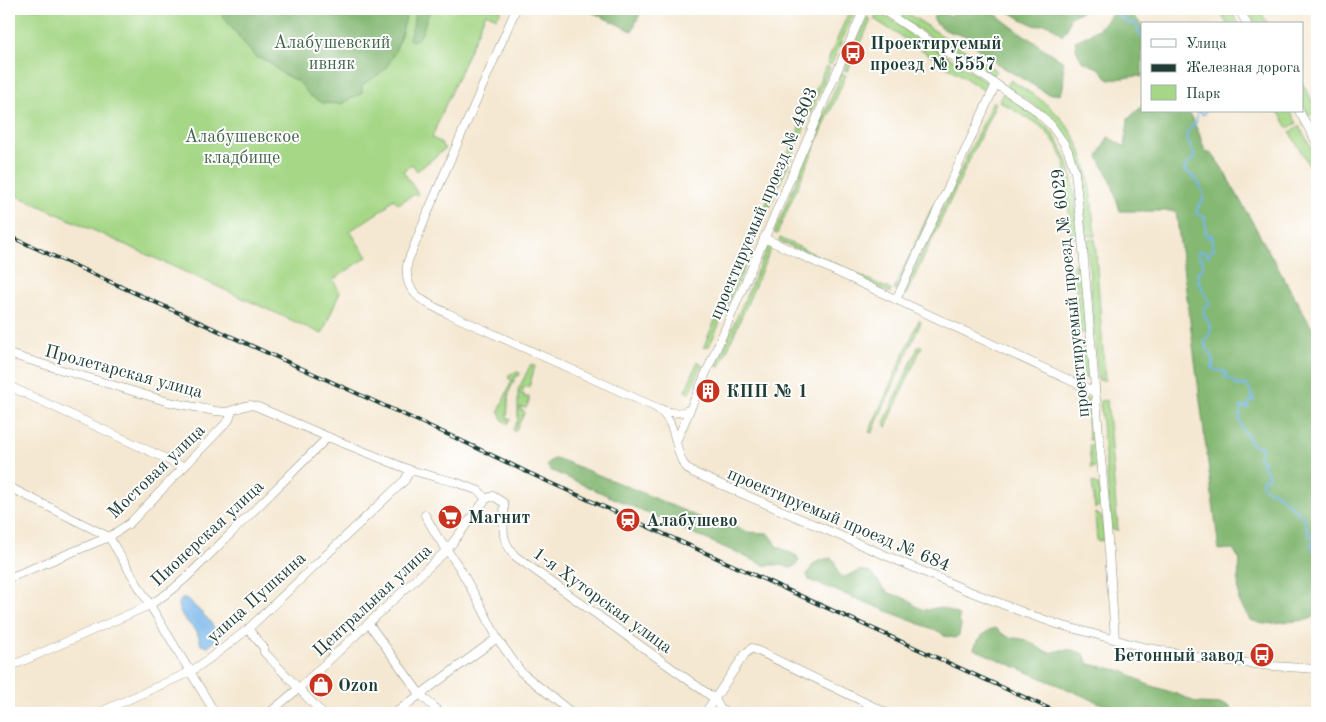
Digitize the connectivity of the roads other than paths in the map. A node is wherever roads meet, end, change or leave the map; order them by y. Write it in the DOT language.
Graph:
graph roads {
  1 [pos="516,9"];
  2 [pos="864,9"];
  3 [pos="881,9"];
  4 [pos="1239,9"];
  5 [pos="1247,22"];
  6 [pos="996,84"];
  7 [pos="1300,112"];
  8 [pos="1317,143"];
  9 [pos="764,238"];
  10 [pos="896,300"];
  11 [pos="9,354"];
  12 [pos="9,386"];
  13 [pos="1095,392"];
  14 [pos="655,407"];
  15 [pos="689,410"];
  16 [pos="232,411"];
  17 [pos="328,437"];
  18 [pos="676,442"];
  19 [pos="184,467"];
  20 [pos="410,470"];
  21 [pos="9,487"];
  22 [pos="486,499"];
  23 [pos="425,515"];
  24 [pos="109,537"];
  25 [pos="447,550"];
  26 [pos="9,578"];
  27 [pos="150,605"];
  28 [pos="369,624"];
  29 [pos="248,629"];
  30 [pos="497,638"];
  31 [pos="1115,640"];
  32 [pos="9,667"];
  33 [pos="1317,669"];
  34 [pos="190,672"];
  35 [pos="298,689"];
  36 [pos="420,694"];
  37 [pos="715,699"];
  38 [pos="98,713"];
  39 [pos="215,713"];
  40 [pos="269,713"];
  41 [pos="322,713"];
  42 [pos="395,713"];
  43 [pos="440,713"];
  44 [pos="572,713"];
  45 [pos="704,713"];
  46 [pos="729,713"];
  47 [pos="887,713"];
  1 -- 14 [label="street, проектируемый проезд № 684"];
  2 -- 9 [label="street, проектируемый проезд № 4803"];
  3 -- 6 [label="street, проектируемый проезд № 6029"];
  4 -- 5 [label="street"];
  6 -- 10 [label="street"];
  6 -- 13 [label="street, проектируемый проезд № 6029"];
  7 -- 8 [label="street"];
  9 -- 10 [label="street"];
  9 -- 15 [label="street, проектируемый проезд № 4803"];
  10 -- 13 [label="street"];
  11 -- 16 [label="street, Пролетарская улица"];
  12 -- 19 [label="street"];
  13 -- 31 [label="street, проектируемый проезд № 6029"];
  14 -- 15 [label="street"];
  14 -- 18 [label="street, проектируемый проезд № 684"];
  15 -- 18 [label="street, проектируемый проезд № 4803"];
  16 -- 17 [label="street, 1-я Хуторская улица"];
  16 -- 19 [label="street, Мостовая улица"];
  17 -- 20 [label="street, 1-я Хуторская улица"];
  17 -- 27 [label="street, Пионерская улица"];
  18 -- 31 [label="street, проектируемый проезд № 684"];
  19 -- 24 [label="street, Мостовая улица"];
  20 -- 22 [label="street, 1-я Хуторская улица"];
  20 -- 29 [label="street, улица Пушкина"];
  21 -- 24 [label="street"];
  22 -- 25 [label="street, Центральная улица"];
  22 -- 37 [label="street, 1-я Хуторская улица"];
  23 -- 25 [label="street"];
  24 -- 26 [label="street, Мостовая улица"];
  24 -- 27 [label="street"];
  25 -- 28 [label="street, Центральная улица"];
  25 -- 30 [label="street"];
  27 -- 32 [label="street, Пионерская улица"];
  27 -- 34 [label="street"];
  28 -- 35 [label="street, Центральная улица"];
  28 -- 36 [label="street"];
  29 -- 34 [label="street, улица Пушкина"];
  29 -- 35 [label="street"];
  30 -- 36 [label="street"];
  30 -- 44 [label="street"];
  31 -- 33 [label="street, проектируемый проезд № 684"];
  34 -- 38 [label="street, улица Пушкина"];
  34 -- 39 [label="street"];
  35 -- 40 [label="street, Центральная улица"];
  35 -- 41 [label="street"];
  36 -- 42 [label="street"];
  36 -- 43 [label="street"];
  37 -- 45 [label="street"];
  37 -- 46 [label="street"];
  37 -- 47 [label="street"];
}
